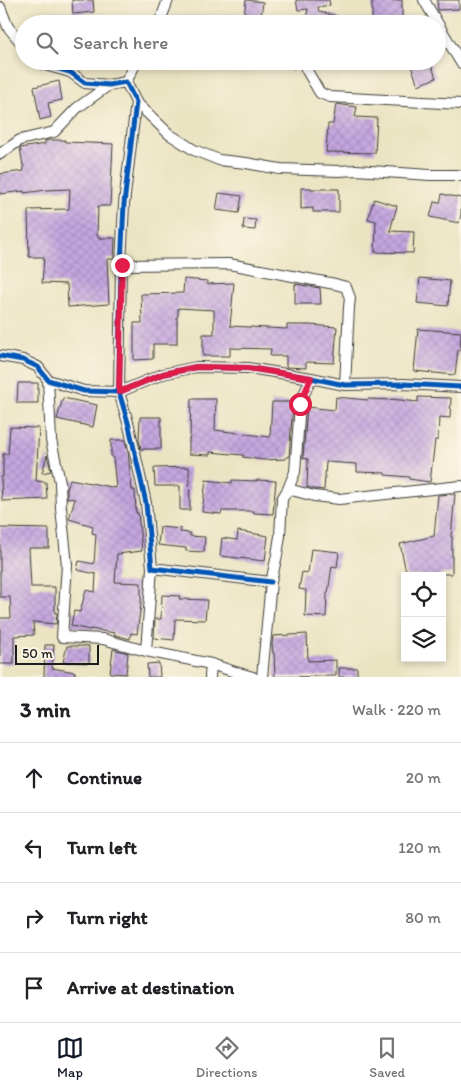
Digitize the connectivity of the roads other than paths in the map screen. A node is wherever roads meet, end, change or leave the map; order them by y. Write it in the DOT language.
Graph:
graph roads {
  1 [pos="168,0"];
  2 [pos="424,0"];
  3 [pos="0,7"];
  4 [pos="162,15"];
  5 [pos="433,15"];
  6 [pos="15,35"];
  7 [pos="446,37"];
  8 [pos="461,63"];
  9 [pos="63,70"];
  10 [pos="132,70"];
  11 [pos="307,70"];
  12 [pos="126,82"];
  13 [pos="109,85"];
  14 [pos="136,102"];
  15 [pos="461,104"];
  16 [pos="0,154"];
  17 [pos="460,174"];
  18 [pos="122,265"];
  19 [pos="0,356"];
  20 [pos="311,378"];
  21 [pos="48,380"];
  22 [pos="345,385"];
  23 [pos="461,387"];
  24 [pos="119,392"];
  25 [pos="461,486"];
  26 [pos="288,489"];
  27 [pos="152,568"];
  28 [pos="271,582"];
  29 [pos="146,650"];
  30 [pos="210,664"];
  31 [pos="210,677"];
  32 [pos="253,677"];
  33 [pos="262,677"];
  1 -- 4 [label="street"];
  2 -- 5 [label="street"];
  3 -- 6 [label="street"];
  7 -- 8 [label="street"];
  9 -- 13 [label="street"];
  10 -- 12 [label="street"];
  11 -- 15 [label="street"];
  12 -- 13 [label="street"];
  12 -- 14 [label="street"];
  13 -- 16 [label="street"];
  14 -- 17 [label="street"];
  14 -- 18 [label="street"];
  18 -- 22 [label="street"];
  18 -- 24 [label="street"];
  19 -- 21 [label="street"];
  20 -- 22 [label="street"];
  20 -- 24 [label="street"];
  20 -- 26 [label="street"];
  21 -- 24 [label="street"];
  21 -- 29 [label="street"];
  22 -- 23 [label="street"];
  24 -- 27 [label="street"];
  25 -- 26 [label="street"];
  26 -- 28 [label="street"];
  27 -- 28 [label="street"];
  27 -- 29 [label="street"];
  28 -- 33 [label="street"];
  29 -- 30 [label="street"];
  30 -- 31 [label="street"];
  30 -- 32 [label="street"];
}
